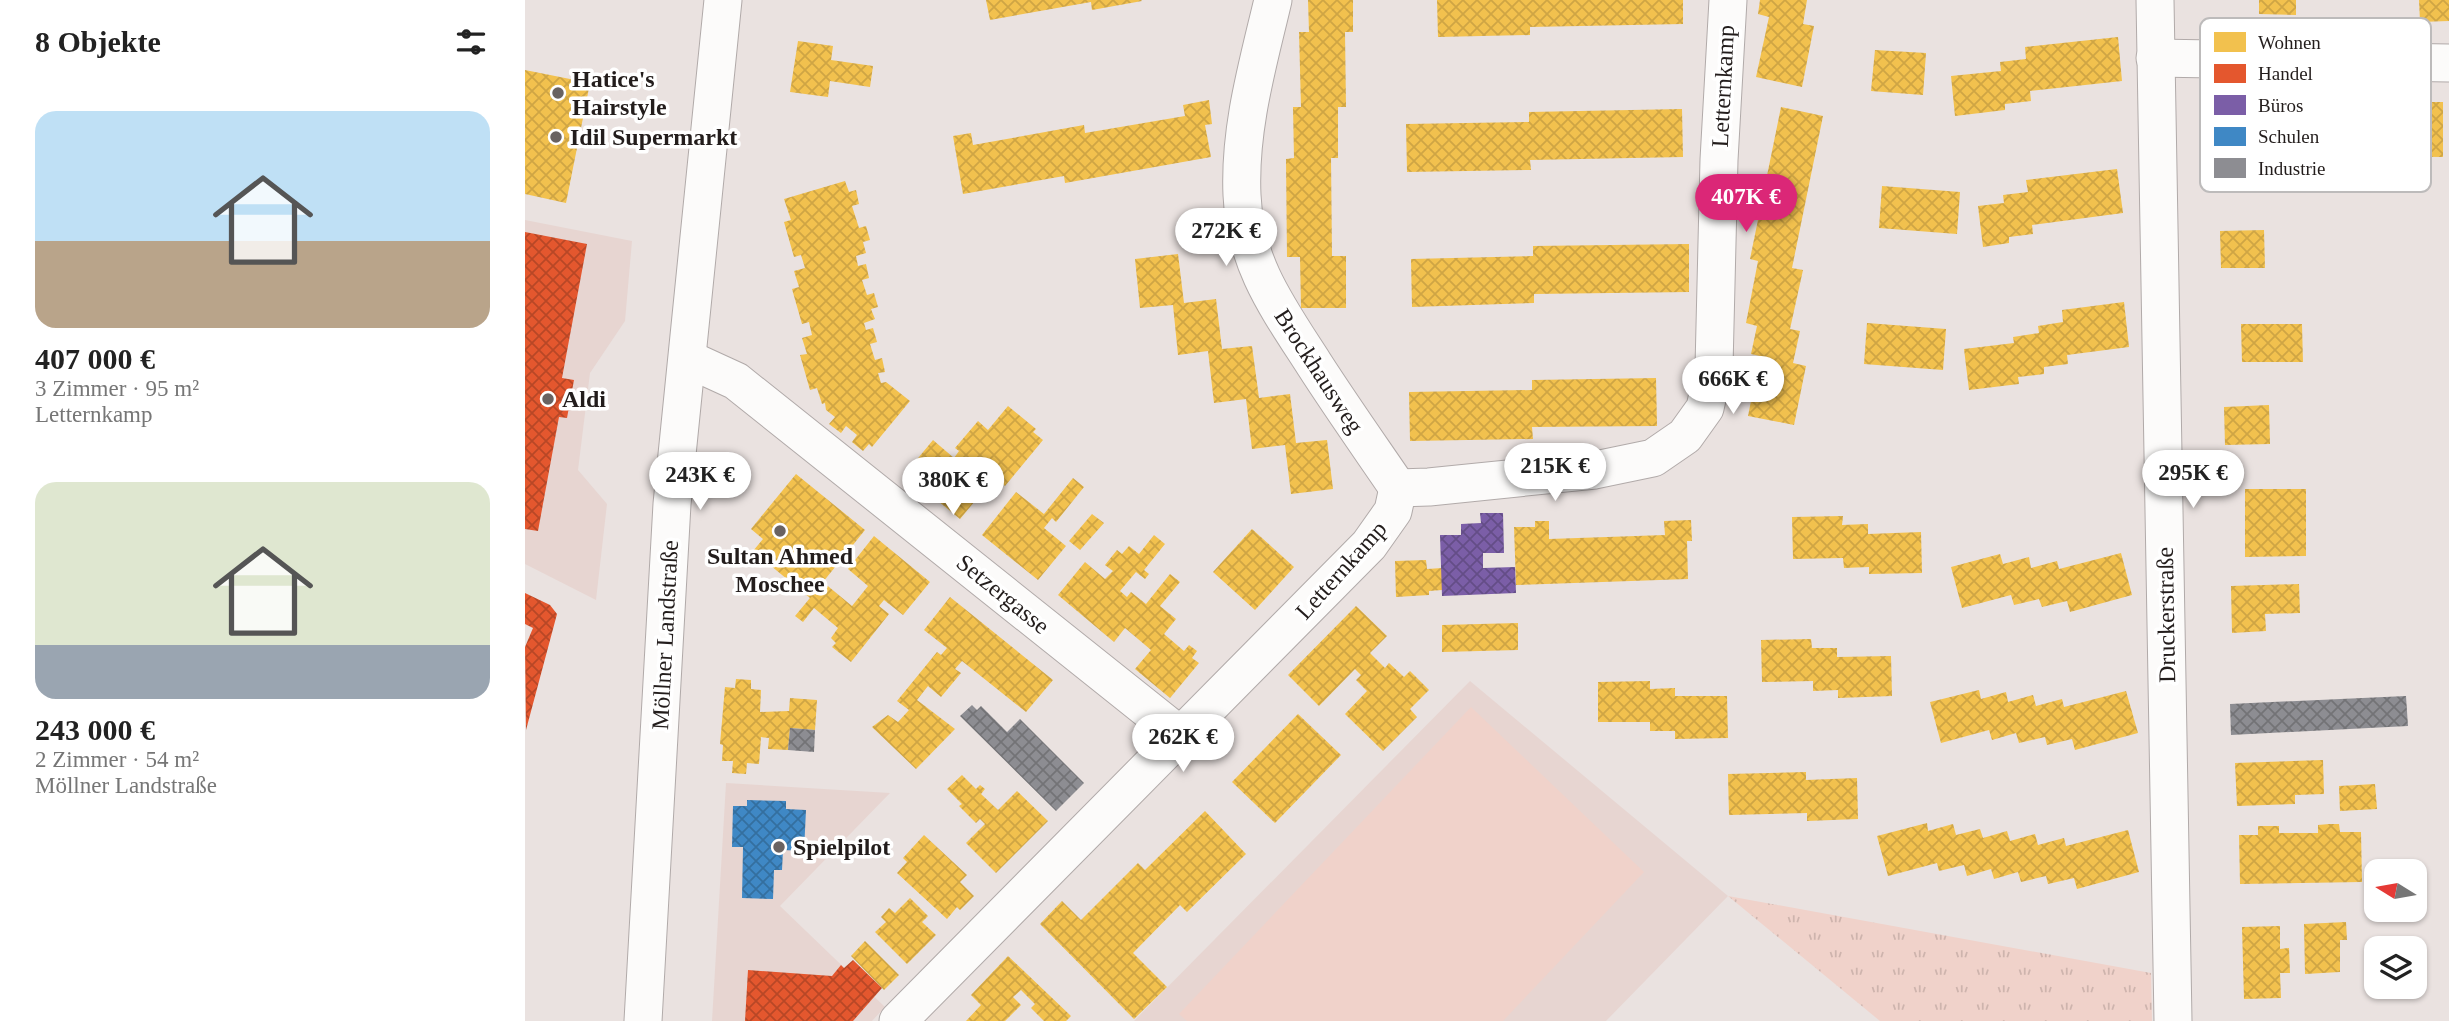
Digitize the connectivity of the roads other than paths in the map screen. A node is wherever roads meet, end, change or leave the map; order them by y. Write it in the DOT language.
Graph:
graph roads {
  1 [pos="723,0"];
  2 [pos="1273,0"];
  3 [pos="1728,0"];
  4 [pos="2155,0"];
  5 [pos="2155,58"];
  6 [pos="2200,59"];
  7 [pos="2431,63"];
  8 [pos="2449,63"];
  9 [pos="688,359"];
  10 [pos="1398,488"];
  11 [pos="1181,736"];
  12 [pos="643,1021"];
  13 [pos="898,1021"];
  14 [pos="2173,1021"];
  1 -- 9 [label="street, Möllner Landstraße"];
  2 -- 10 [label="street, Brockhausweg"];
  3 -- 10 [label="street, Letternkamp"];
  4 -- 5 [label="street, Druckerstraße"];
  5 -- 6 [label="street"];
  5 -- 14 [label="street, Druckerstraße"];
  7 -- 8 [label="street"];
  9 -- 11 [label="street, Setzergasse"];
  9 -- 12 [label="street, Möllner Landstraße"];
  10 -- 11 [label="street, Letternkamp"];
  11 -- 13 [label="street, Letternkamp"];
}
